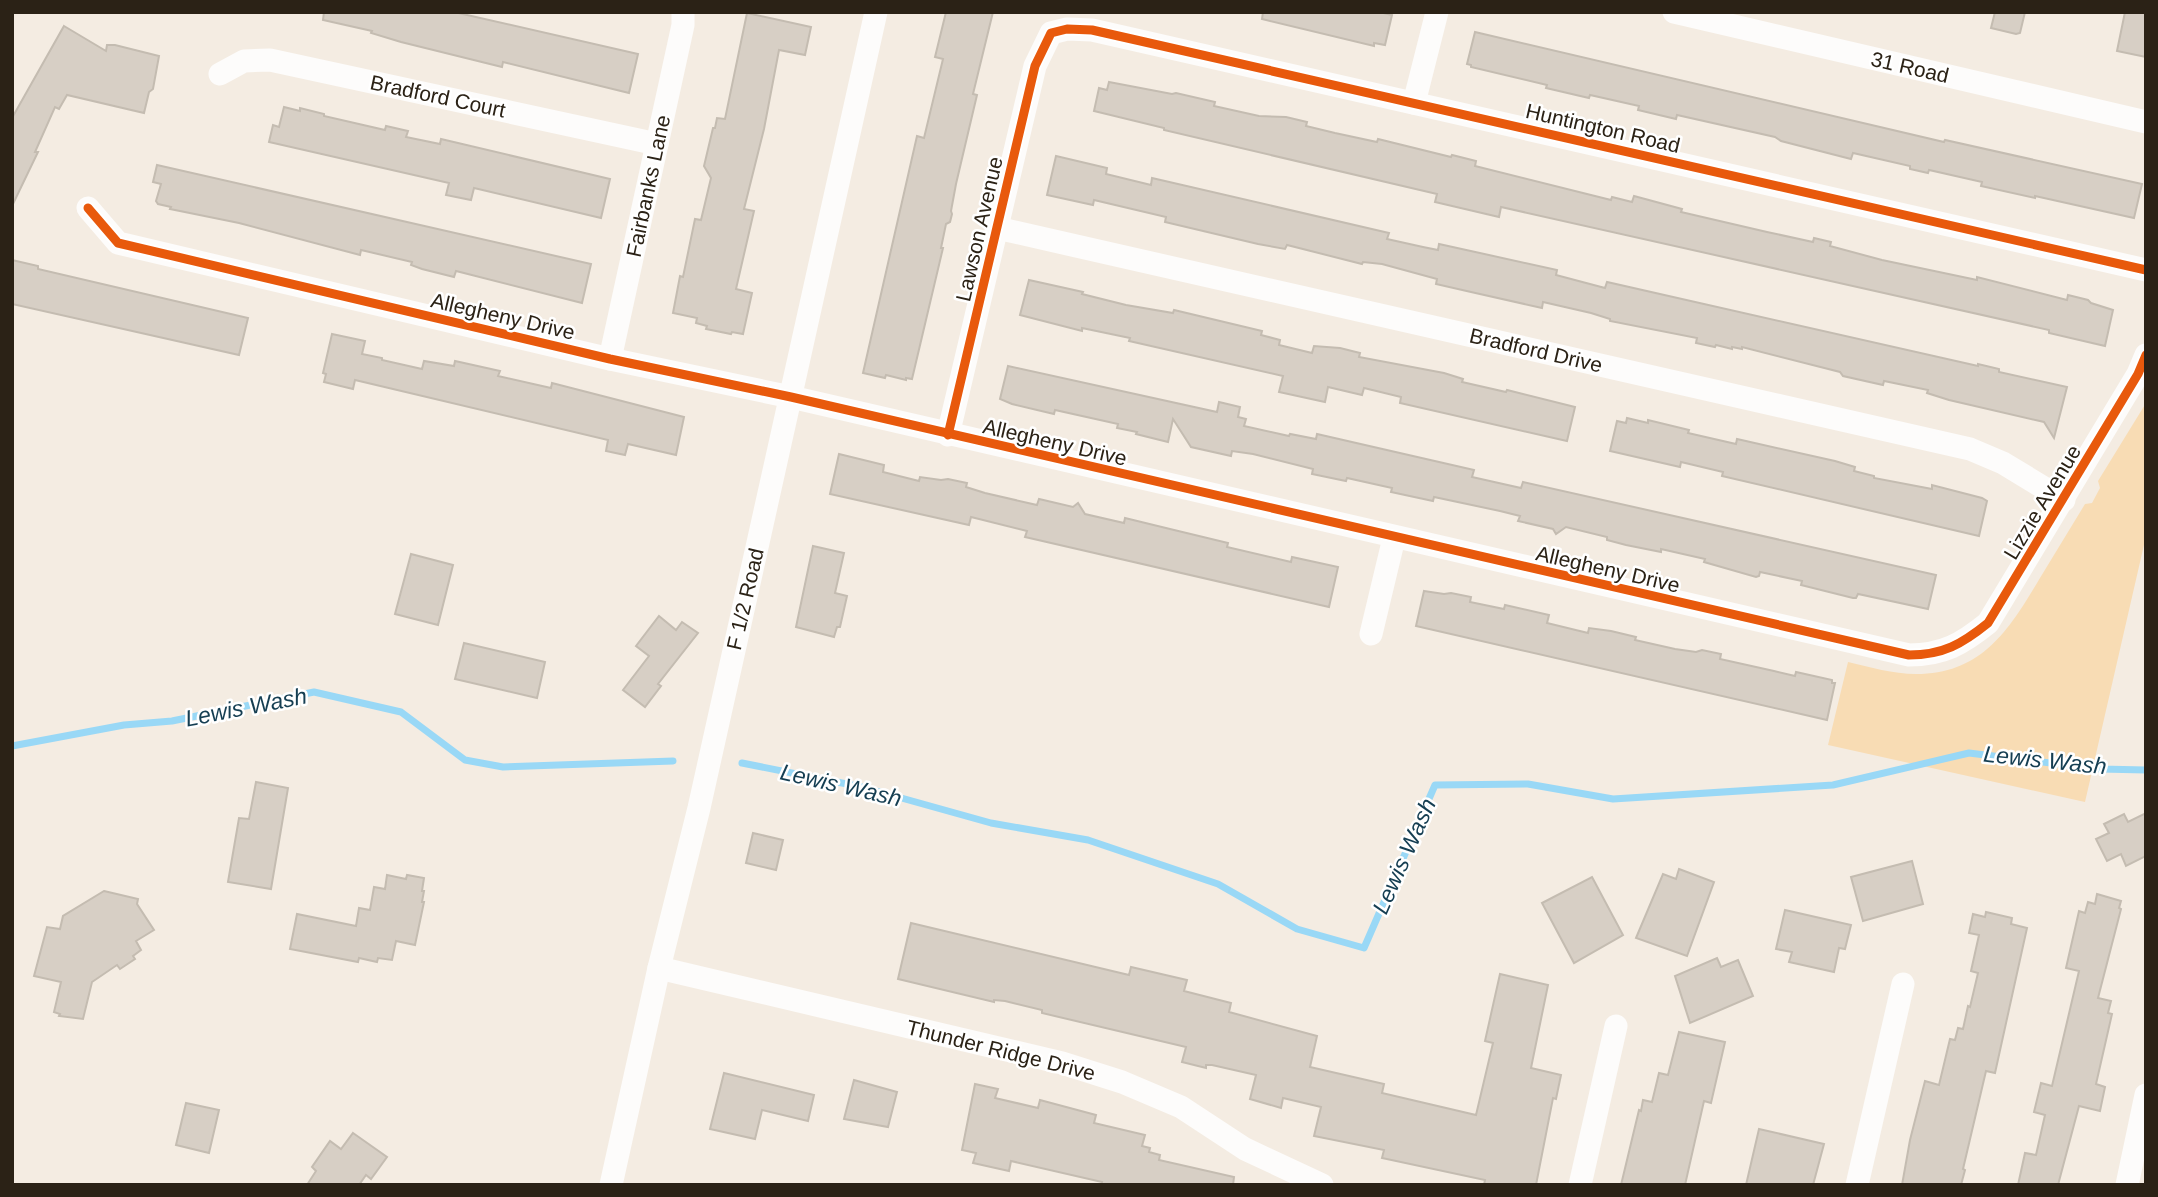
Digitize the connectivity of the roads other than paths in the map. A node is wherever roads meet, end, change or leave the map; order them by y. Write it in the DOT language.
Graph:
graph roads {
  1 [pos="683,12"];
  2 [pos="876,12"];
  3 [pos="1437,12"];
  4 [pos="1674,12"];
  5 [pos="1051,33"];
  6 [pos="220,74"];
  7 [pos="1414,103"];
  8 [pos="2146,122"];
  9 [pos="657,144"];
  10 [pos="88,208"];
  11 [pos="997,228"];
  12 [pos="2146,270"];
  13 [pos="2146,355"];
  14 [pos="610,359"];
  15 [pos="790,397"];
  16 [pos="948,435"];
  17 [pos="2064,500"];
  18 [pos="1394,538"];
  19 [pos="1371,635"];
  20 [pos="1948,649"];
  21 [pos="660,968"];
  22 [pos="1903,984"];
  23 [pos="1616,1026"];
  24 [pos="2146,1095"];
  25 [pos="611,1185"];
  26 [pos="1322,1185"];
  27 [pos="1580,1185"];
  28 [pos="1857,1185"];
  29 [pos="2127,1185"];
  1 -- 9 [label="street, Fairbanks Lane"];
  2 -- 15 [label="street, F 1/2 Road"];
  3 -- 7 [label="street"];
  4 -- 8 [label="street, 31 Road"];
  5 -- 7 [label="street, Huntington Road"];
  5 -- 11 [label="street, Lawson Avenue"];
  6 -- 9 [label="street, Bradford Court"];
  7 -- 12 [label="street, Huntington Road"];
  9 -- 14 [label="street, Fairbanks Lane"];
  10 -- 14 [label="street, Allegheny Drive"];
  11 -- 16 [label="street, Lawson Avenue"];
  11 -- 17 [label="street, Bradford Drive"];
  13 -- 17 [label="street, Lizzie Avenue"];
  14 -- 15 [label="street, Allegheny Drive"];
  15 -- 16 [label="street, Allegheny Drive"];
  15 -- 21 [label="street, F 1/2 Road"];
  16 -- 18 [label="street, Allegheny Drive"];
  17 -- 20 [label="street, Lizzie Avenue"];
  18 -- 19 [label="street"];
  18 -- 20 [label="street, Allegheny Drive"];
  21 -- 25 [label="street, F 1/2 Road"];
  21 -- 26 [label="street, Thunder Ridge Drive"];
  22 -- 28 [label="street"];
  23 -- 27 [label="street"];
  24 -- 29 [label="street"];
}
